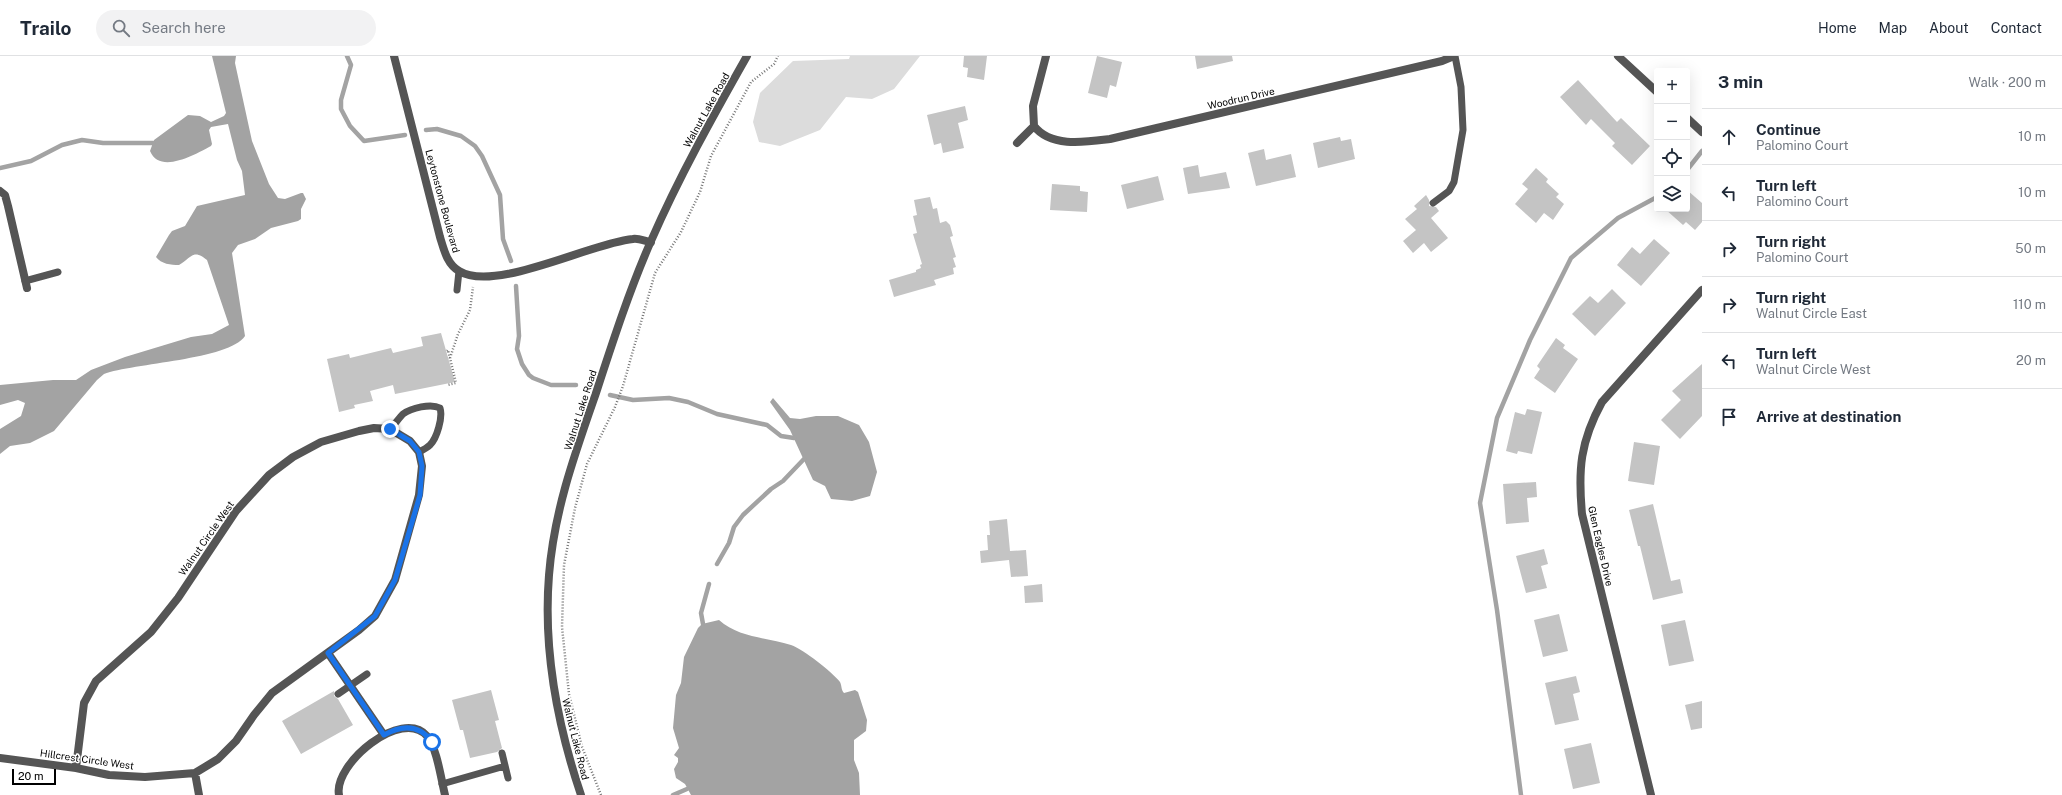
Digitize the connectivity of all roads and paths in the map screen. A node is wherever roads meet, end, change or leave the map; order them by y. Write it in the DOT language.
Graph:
graph roads {
  1 [pos="394,56"];
  2 [pos="748,56"];
  3 [pos="778,56"];
  4 [pos="1046,56"];
  5 [pos="1454,56"];
  6 [pos="1618,56"];
  7 [pos="1654,89"];
  8 [pos="1690,121"];
  9 [pos="1034,126"];
  10 [pos="1702,132"];
  11 [pos="1017,143"];
  12 [pos="0,191"];
  13 [pos="1433,203"];
  14 [pos="651,242"];
  15 [pos="459,271"];
  16 [pos="58,272"];
  17 [pos="473,276"];
  18 [pos="26,284"];
  19 [pos="457,290"];
  20 [pos="1702,290"];
  21 [pos="447,351"];
  22 [pos="450,358"];
  23 [pos="447,385"];
  24 [pos="390,429"];
  25 [pos="419,452"];
  26 [pos="328,653"];
  27 [pos="367,674"];
  28 [pos="350,685"];
  29 [pos="338,694"];
  30 [pos="384,735"];
  31 [pos="502,753"];
  32 [pos="0,758"];
  33 [pos="505,766"];
  34 [pos="76,768"];
  35 [pos="195,773"];
  36 [pos="508,778"];
  37 [pos="442,784"];
  38 [pos="199,795"];
  39 [pos="339,795"];
  40 [pos="445,795"];
  41 [pos="581,795"];
  42 [pos="601,795"];
  43 [pos="1651,795"];
  1 -- 15 [label="street, Leytonstone Boulevard"];
  2 -- 14 [label="street, Walnut Lake Road"];
  3 -- 42 [label="path"];
  4 -- 9 [label="street"];
  5 -- 9 [label="street, Woodrun Drive"];
  5 -- 13 [label="lane"];
  6 -- 7 [label="street"];
  8 -- 10 [label="street"];
  9 -- 11 [label="street"];
  12 -- 18 [label="street"];
  14 -- 17 [label="street"];
  14 -- 41 [label="street, Walnut Lake Road"];
  15 -- 17 [label="street"];
  15 -- 19 [label="lane"];
  16 -- 18 [label="lane"];
  17 -- 22 [label="path"];
  20 -- 43 [label="street, Glen Eagles Drive"];
  21 -- 22 [label="path"];
  22 -- 23 [label="path"];
  24 -- 25 [label="street, Walnut Circle West"];
  24 -- 25 [label="lane"];
  24 -- 34 [label="street, Walnut Circle West"];
  25 -- 26 [label="street"];
  26 -- 28 [label="street"];
  26 -- 35 [label="street"];
  27 -- 28 [label="lane"];
  28 -- 29 [label="lane"];
  28 -- 30 [label="street"];
  30 -- 37 [label="street"];
  30 -- 39 [label="street"];
  31 -- 33 [label="lane"];
  32 -- 34 [label="street, Hillcrest Circle West"];
  33 -- 36 [label="lane"];
  33 -- 37 [label="lane"];
  34 -- 35 [label="street, Hillcrest Circle West"];
  35 -- 38 [label="street"];
  37 -- 40 [label="street"];
}
